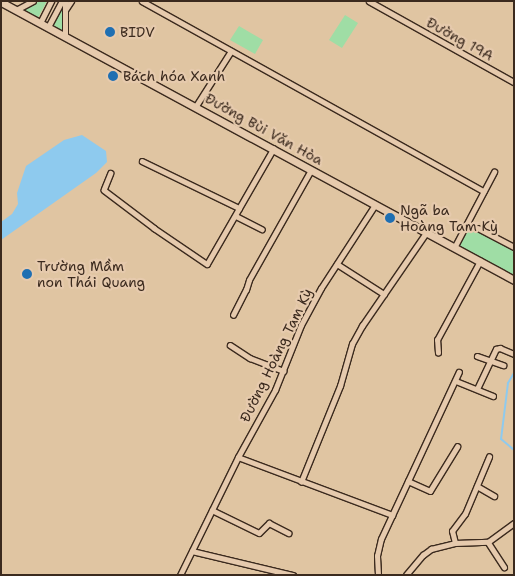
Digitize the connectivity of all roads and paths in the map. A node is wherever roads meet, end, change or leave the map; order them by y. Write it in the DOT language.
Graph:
graph roads {
  1 [pos="34,1"];
  2 [pos="51,1"];
  3 [pos="64,1"];
  4 [pos="71,1"];
  5 [pos="142,1"];
  6 [pos="369,1"];
  7 [pos="1,2"];
  8 [pos="16,10"];
  9 [pos="65,10"];
  10 [pos="40,23"];
  11 [pos="48,27"];
  12 [pos="65,37"];
  13 [pos="231,51"];
  14 [pos="514,82"];
  15 [pos="196,106"];
  16 [pos="273,149"];
  17 [pos="142,161"];
  18 [pos="311,170"];
  19 [pos="494,172"];
  20 [pos="111,173"];
  21 [pos="484,191"];
  22 [pos="375,204"];
  23 [pos="239,208"];
  24 [pos="236,216"];
  25 [pos="478,228"];
  26 [pos="262,229"];
  27 [pos="426,233"];
  28 [pos="514,247"];
  29 [pos="454,248"];
  30 [pos="480,262"];
  31 [pos="337,264"];
  32 [pos="514,280"];
  33 [pos="384,294"];
  34 [pos="233,315"];
  35 [pos="230,345"];
  36 [pos="438,354"];
  37 [pos="514,354"];
  38 [pos="477,356"];
  39 [pos="490,360"];
  40 [pos="503,365"];
  41 [pos="284,371"];
  42 [pos="459,372"];
  43 [pos="456,381"];
  44 [pos="477,389"];
  45 [pos="493,396"];
  46 [pos="457,447"];
  47 [pos="489,457"];
  48 [pos="238,458"];
  49 [pos="301,482"];
  50 [pos="408,482"];
  51 [pos="478,486"];
  52 [pos="494,496"];
  53 [pos="212,510"];
  54 [pos="392,515"];
  55 [pos="513,524"];
  56 [pos="289,533"];
  57 [pos="488,542"];
  58 [pos="455,543"];
  59 [pos="192,551"];
  60 [pos="504,567"];
  61 [pos="413,572"];
  62 [pos="180,575"];
  63 [pos="293,575"];
  64 [pos="378,575"];
  65 [pos="406,575"];
  1 -- 8 [label="street"];
  2 -- 10 [label="street"];
  3 -- 9 [label="street"];
  3 -- 11 [label="street"];
  4 -- 9 [label="street"];
  5 -- 13 [label="street"];
  6 -- 14 [label="street, Đường 19A"];
  7 -- 8 [label="main road, Đường Bùi Văn Hòa"];
  8 -- 10 [label="main road, Đường Bùi Văn Hòa"];
  9 -- 12 [label="street"];
  10 -- 11 [label="main road, Đường Bùi Văn Hòa"];
  11 -- 12 [label="main road, Đường Bùi Văn Hòa"];
  12 -- 15 [label="main road, Đường Bùi Văn Hòa"];
  13 -- 15 [label="street"];
  13 -- 21 [label="street"];
  15 -- 16 [label="main road, Đường Bùi Văn Hòa"];
  16 -- 18 [label="main road, Đường Bùi Văn Hòa"];
  16 -- 23 [label="street"];
  17 -- 23 [label="street"];
  18 -- 22 [label="main road, Đường Bùi Văn Hòa"];
  18 -- 34 [label="street"];
  19 -- 21 [label="street"];
  20 -- 24 [label="street"];
  21 -- 29 [label="street"];
  22 -- 27 [label="main road, Đường Bùi Văn Hòa"];
  22 -- 31 [label="street, Đường Hoàng Tam Kỳ"];
  23 -- 24 [label="street"];
  24 -- 26 [label="street"];
  25 -- 28 [label="street"];
  27 -- 29 [label="main road, Đường Bùi Văn Hòa"];
  27 -- 33 [label="street"];
  29 -- 30 [label="main road, Đường Bùi Văn Hòa"];
  30 -- 32 [label="main road, Đường Bùi Văn Hòa"];
  30 -- 36 [label="street"];
  31 -- 33 [label="street"];
  31 -- 41 [label="street, Đường Hoàng Tam Kỳ"];
  33 -- 49 [label="street"];
  35 -- 41 [label="street"];
  37 -- 39 [label="street"];
  38 -- 39 [label="street"];
  39 -- 40 [label="street"];
  39 -- 44 [label="street"];
  41 -- 48 [label="street, Đường Hoàng Tam Kỳ"];
  42 -- 43 [label="street"];
  43 -- 44 [label="street"];
  43 -- 50 [label="street"];
  44 -- 45 [label="street"];
  46 -- 50 [label="street"];
  47 -- 51 [label="street"];
  48 -- 49 [label="street"];
  48 -- 53 [label="street, Đường Hoàng Tam Kỳ"];
  49 -- 54 [label="street"];
  50 -- 54 [label="street"];
  51 -- 52 [label="street"];
  51 -- 58 [label="street"];
  53 -- 56 [label="street"];
  53 -- 59 [label="street, Đường Hoàng Tam Kỳ"];
  54 -- 64 [label="street"];
  55 -- 57 [label="street"];
  57 -- 58 [label="street"];
  57 -- 60 [label="street"];
  58 -- 61 [label="street"];
  59 -- 62 [label="street, Đường Hoàng Tam Kỳ"];
  59 -- 63 [label="street"];
  61 -- 65 [label="street"];
}
